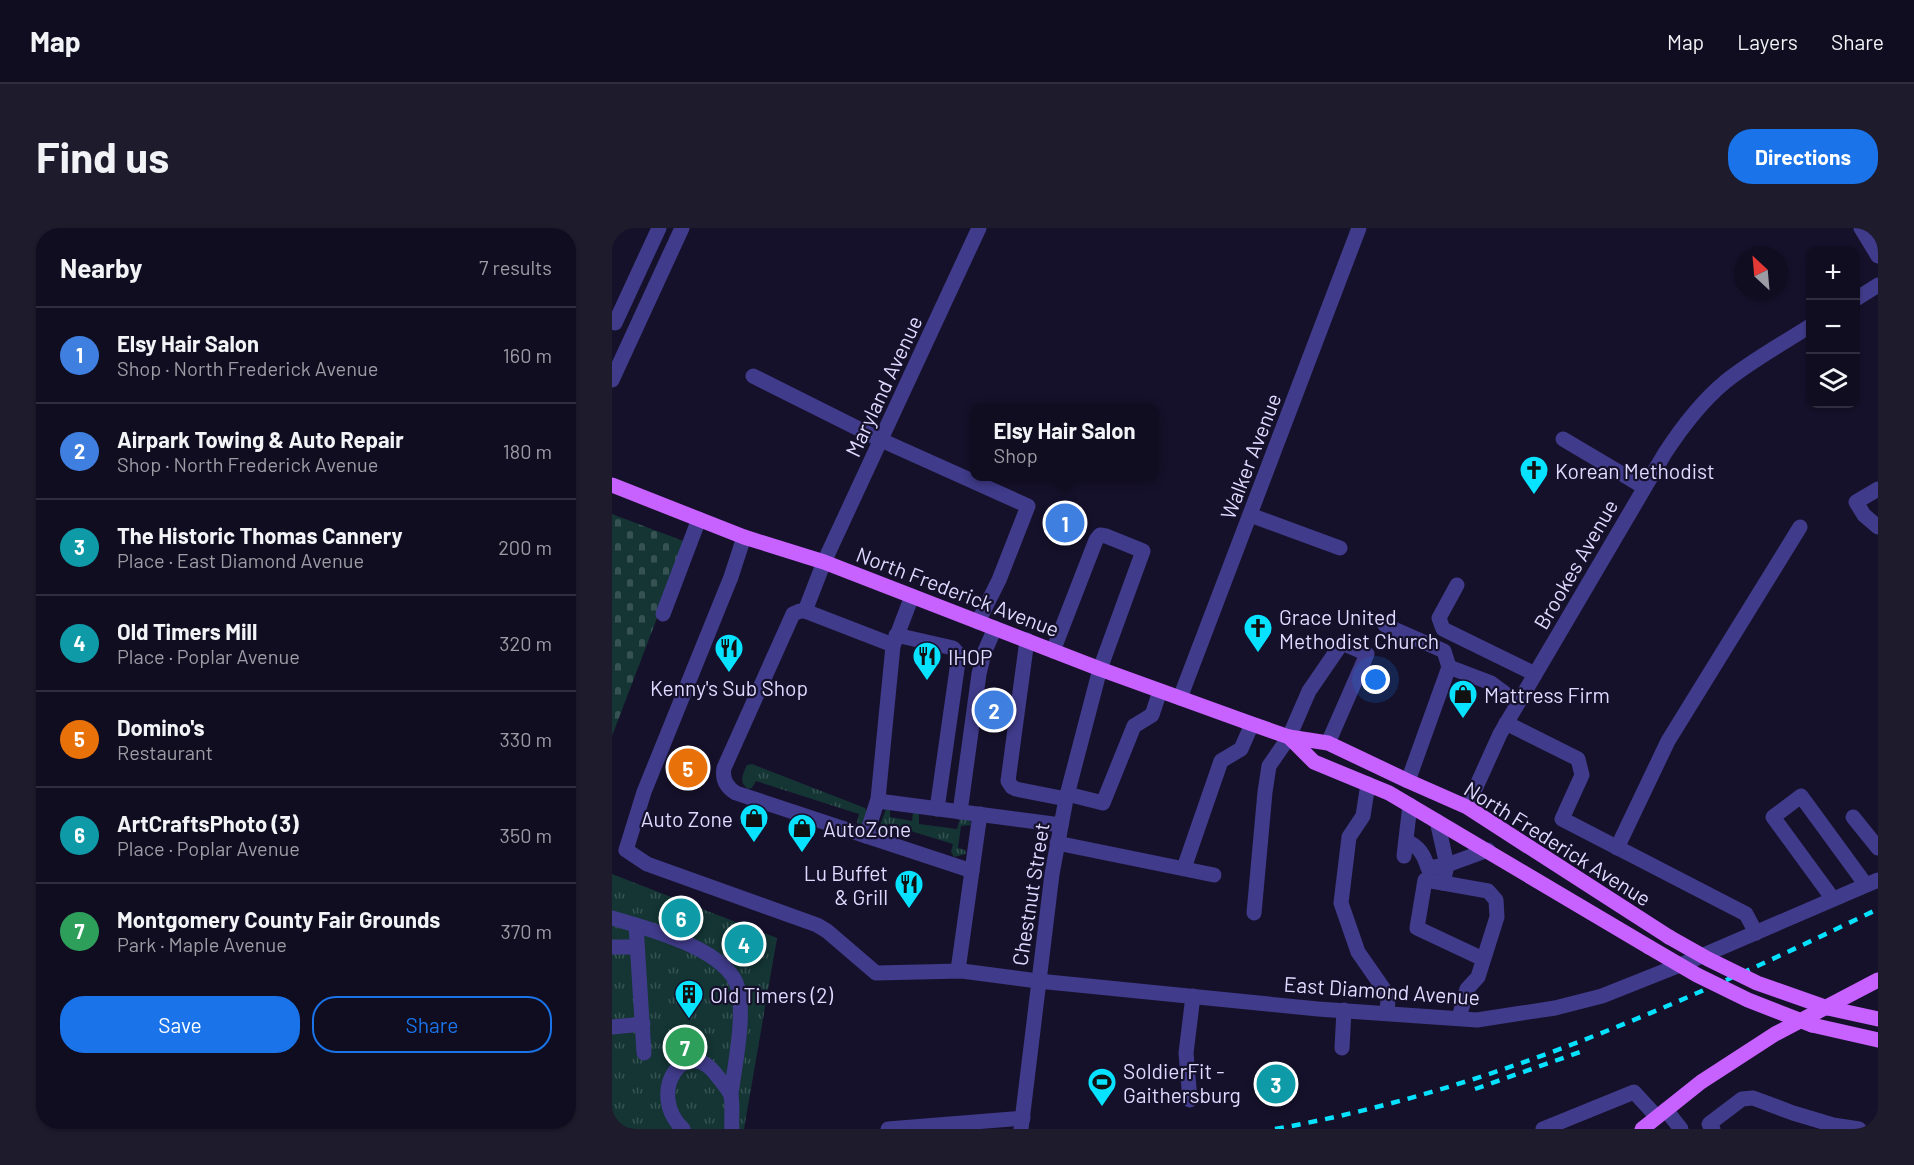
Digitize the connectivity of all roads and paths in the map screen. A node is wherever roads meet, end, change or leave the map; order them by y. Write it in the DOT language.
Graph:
graph roads {
  1 [pos="659,228"];
  2 [pos="681,228"];
  3 [pos="980,228"];
  4 [pos="1359,228"];
  5 [pos="1860,228"];
  6 [pos="1878,256"];
  7 [pos="1878,285"];
  8 [pos="1860,296"];
  9 [pos="614,322"];
  10 [pos="1806,328"];
  11 [pos="634,331"];
  12 [pos="753,376"];
  13 [pos="612,380"];
  14 [pos="1563,439"];
  15 [pos="881,440"];
  16 [pos="970,480"];
  17 [pos="972,481"];
  18 [pos="612,485"];
  19 [pos="1644,487"];
  20 [pos="1878,489"];
  21 [pos="1250,515"];
  22 [pos="699,519"];
  23 [pos="1800,527"];
  24 [pos="1878,527"];
  25 [pos="744,537"];
  26 [pos="1340,548"];
  27 [pos="824,562"];
  28 [pos="1457,585"];
  29 [pos="912,596"];
  30 [pos="805,611"];
  31 [pos="663,614"];
  32 [pos="978,622"];
  33 [pos="1385,625"];
  34 [pos="995,628"];
  35 [pos="895,640"];
  36 [pos="1027,640"];
  37 [pos="1053,651"];
  38 [pos="1449,668"];
  39 [pos="1100,669"];
  40 [pos="1535,674"];
  41 [pos="1160,691"];
  42 [pos="1180,698"];
  43 [pos="1518,703"];
  44 [pos="1506,723"];
  45 [pos="1252,724"];
  46 [pos="1289,736"];
  47 [pos="1328,743"];
  48 [pos="1407,781"];
  49 [pos="1368,784"];
  50 [pos="1067,797"];
  51 [pos="878,801"];
  52 [pos="1410,805"];
  53 [pos="1467,807"];
  54 [pos="937,808"];
  55 [pos="960,812"];
  56 [pos="980,814"];
  57 [pos="1853,817"];
  58 [pos="1437,821"];
  59 [pos="1061,825"];
  60 [pos="866,836"];
  61 [pos="1057,843"];
  62 [pos="1617,848"];
  63 [pos="1878,848"];
  64 [pos="1488,850"];
  65 [pos="1446,865"];
  66 [pos="1184,868"];
  67 [pos="972,871"];
  68 [pos="1214,875"];
  69 [pos="1872,882"];
  70 [pos="1443,883"];
  71 [pos="1833,899"];
  72 [pos="1254,913"];
  73 [pos="612,918"];
  74 [pos="636,925"];
  75 [pos="1756,933"];
  76 [pos="612,947"];
  77 [pos="637,947"];
  78 [pos="1483,959"];
  79 [pos="958,970"];
  80 [pos="1878,980"];
  81 [pos="1038,981"];
  82 [pos="1193,996"];
  83 [pos="1344,1010"];
  84 [pos="1387,1013"];
  85 [pos="1459,1018"];
  86 [pos="1878,1019"];
  87 [pos="643,1024"];
  88 [pos="612,1027"];
  89 [pos="1878,1040"];
  90 [pos="1342,1048"];
  91 [pos="644,1053"];
  92 [pos="731,1094"];
  93 [pos="1190,1100"];
  94 [pos="1662,1114"];
  95 [pos="1022,1124"];
  96 [pos="1809,1124"];
  97 [pos="1829,1126"];
  98 [pos="1852,1128"];
  99 [pos="683,1129"];
  100 [pos="732,1129"];
  101 [pos="888,1129"];
  102 [pos="1543,1129"];
  103 [pos="1642,1129"];
  104 [pos="1681,1129"];
  105 [pos="1713,1129"];
  1 -- 9 [label="street"];
  2 -- 11 [label="street"];
  3 -- 15 [label="street, Maryland Avenue"];
  4 -- 21 [label="street, Walker Avenue"];
  5 -- 6 [label="street"];
  7 -- 8 [label="street"];
  9 -- 11 [label="street"];
  10 -- 19 [label="street, Brookes Avenue"];
  11 -- 13 [label="street"];
  12 -- 15 [label="street"];
  14 -- 19 [label="street"];
  15 -- 16 [label="street"];
  15 -- 27 [label="street, Maryland Avenue"];
  17 -- 32 [label="street"];
  18 -- 22 [label="main road, North Frederick Avenue"];
  19 -- 40 [label="street, Brookes Avenue"];
  20 -- 24 [label="street"];
  21 -- 26 [label="street"];
  21 -- 42 [label="street, Walker Avenue"];
  22 -- 25 [label="main road, North Frederick Avenue"];
  22 -- 31 [label="street"];
  23 -- 62 [label="street"];
  25 -- 27 [label="main road, North Frederick Avenue"];
  25 -- 79 [label="street, East Diamond Avenue"];
  27 -- 29 [label="main road, North Frederick Avenue"];
  27 -- 30 [label="street, Maryland Avenue"];
  28 -- 40 [label="street"];
  29 -- 32 [label="main road, North Frederick Avenue"];
  29 -- 35 [label="street"];
  30 -- 35 [label="street"];
  30 -- 60 [label="street"];
  32 -- 34 [label="main road, North Frederick Avenue"];
  33 -- 38 [label="street"];
  34 -- 36 [label="main road, North Frederick Avenue"];
  34 -- 55 [label="street"];
  35 -- 51 [label="street"];
  35 -- 54 [label="street"];
  36 -- 37 [label="main road, North Frederick Avenue"];
  36 -- 50 [label="street"];
  37 -- 39 [label="main road, North Frederick Avenue"];
  37 -- 39 [label="street, Chestnut Street"];
  38 -- 43 [label="street"];
  38 -- 48 [label="street"];
  39 -- 41 [label="main road, North Frederick Avenue"];
  39 -- 50 [label="street, Chestnut Street"];
  40 -- 43 [label="street, Brookes Avenue"];
  41 -- 42 [label="main road, North Frederick Avenue"];
  41 -- 50 [label="street"];
  42 -- 45 [label="main road, North Frederick Avenue"];
  43 -- 44 [label="street, Brookes Avenue"];
  44 -- 53 [label="street, Brookes Avenue"];
  44 -- 62 [label="street"];
  45 -- 46 [label="main road, North Frederick Avenue"];
  45 -- 66 [label="street"];
  46 -- 47 [label="main road, North Frederick Avenue"];
  46 -- 47 [label="street"];
  46 -- 49 [label="main road, North Frederick Avenue"];
  46 -- 72 [label="street"];
  47 -- 48 [label="main road, North Frederick Avenue"];
  48 -- 53 [label="main road, North Frederick Avenue"];
  49 -- 52 [label="main road, North Frederick Avenue"];
  49 -- 84 [label="street"];
  50 -- 59 [label="street, Chestnut Street"];
  51 -- 54 [label="street"];
  51 -- 60 [label="street"];
  52 -- 58 [label="main road, North Frederick Avenue"];
  52 -- 65 [label="street"];
  53 -- 86 [label="main road, North Frederick Avenue, bridge"];
  54 -- 55 [label="street"];
  55 -- 56 [label="street"];
  56 -- 59 [label="street"];
  56 -- 67 [label="street"];
  57 -- 63 [label="street"];
  58 -- 64 [label="main road, North Frederick Avenue"];
  58 -- 65 [label="street"];
  59 -- 61 [label="street, Chestnut Street"];
  60 -- 67 [label="street"];
  61 -- 66 [label="street"];
  61 -- 81 [label="street, Chestnut Street"];
  62 -- 75 [label="street"];
  64 -- 65 [label="street"];
  64 -- 89 [label="main road, North Frederick Avenue, bridge"];
  65 -- 70 [label="street"];
  66 -- 68 [label="street"];
  67 -- 79 [label="street"];
  69 -- 71 [label="street, East Diamond Avenue"];
  69 -- 71 [label="street"];
  70 -- 78 [label="street"];
  70 -- 78 [label="street"];
  71 -- 75 [label="street, East Diamond Avenue"];
  73 -- 74 [label="street"];
  74 -- 77 [label="street"];
  74 -- 92 [label="street"];
  75 -- 85 [label="street, East Diamond Avenue"];
  76 -- 77 [label="street"];
  77 -- 87 [label="street"];
  78 -- 85 [label="street"];
  79 -- 81 [label="street, East Diamond Avenue"];
  80 -- 94 [label="main road"];
  81 -- 82 [label="street, East Diamond Avenue"];
  81 -- 95 [label="street, Chestnut Street"];
  82 -- 83 [label="street, East Diamond Avenue"];
  82 -- 93 [label="street"];
  83 -- 84 [label="street, East Diamond Avenue"];
  83 -- 90 [label="street"];
  84 -- 85 [label="street, East Diamond Avenue"];
  87 -- 88 [label="street"];
  87 -- 91 [label="street"];
  92 -- 99 [label="street"];
  92 -- 100 [label="street"];
  94 -- 102 [label="street"];
  94 -- 103 [label="main road"];
  94 -- 104 [label="street"];
  95 -- 101 [label="street"];
  96 -- 97 [label="street"];
  96 -- 105 [label="street"];
  97 -- 98 [label="street"];
}
